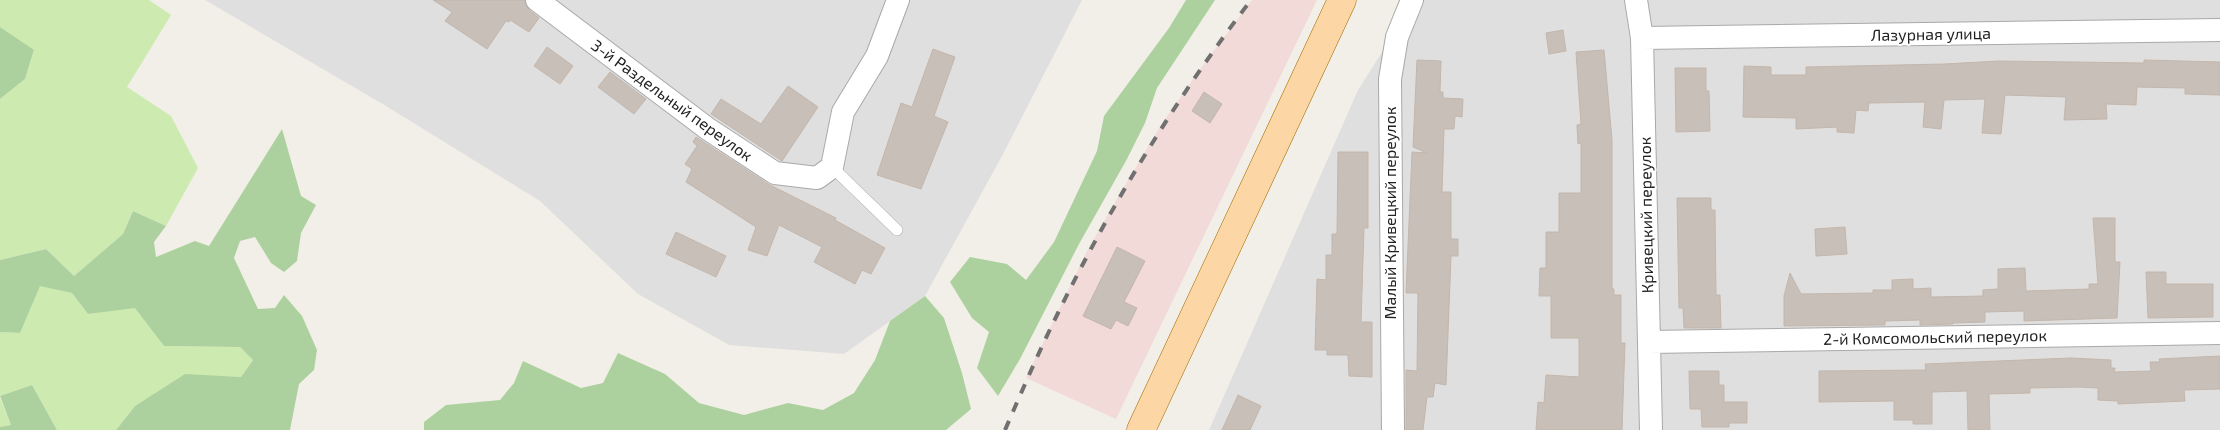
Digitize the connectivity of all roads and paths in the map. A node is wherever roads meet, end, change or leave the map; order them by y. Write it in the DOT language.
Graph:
graph roads {
  1 [pos="537,0"];
  2 [pos="898,0"];
  3 [pos="1342,0"];
  4 [pos="1412,0"];
  5 [pos="1636,0"];
  6 [pos="2220,30"];
  7 [pos="1642,38"];
  8 [pos="825,172"];
  9 [pos="897,230"];
  10 [pos="2220,333"];
  11 [pos="1649,342"];
  12 [pos="1141,430"];
  13 [pos="1393,430"];
  14 [pos="1651,430"];
  1 -- 8 [label="street, 3-й Раздельный переулок"];
  2 -- 8 [label="street"];
  3 -- 12 [label="main road"];
  4 -- 13 [label="street, Малый Кривецкий переулок"];
  5 -- 7 [label="street, Кривецкий переулок"];
  6 -- 7 [label="street, Лазурная улица"];
  7 -- 11 [label="street, Кривецкий переулок"];
  8 -- 9 [label="lane"];
  10 -- 11 [label="street, 2-й Комсомольский переулок"];
  11 -- 14 [label="street, Кривецкий переулок"];
}
